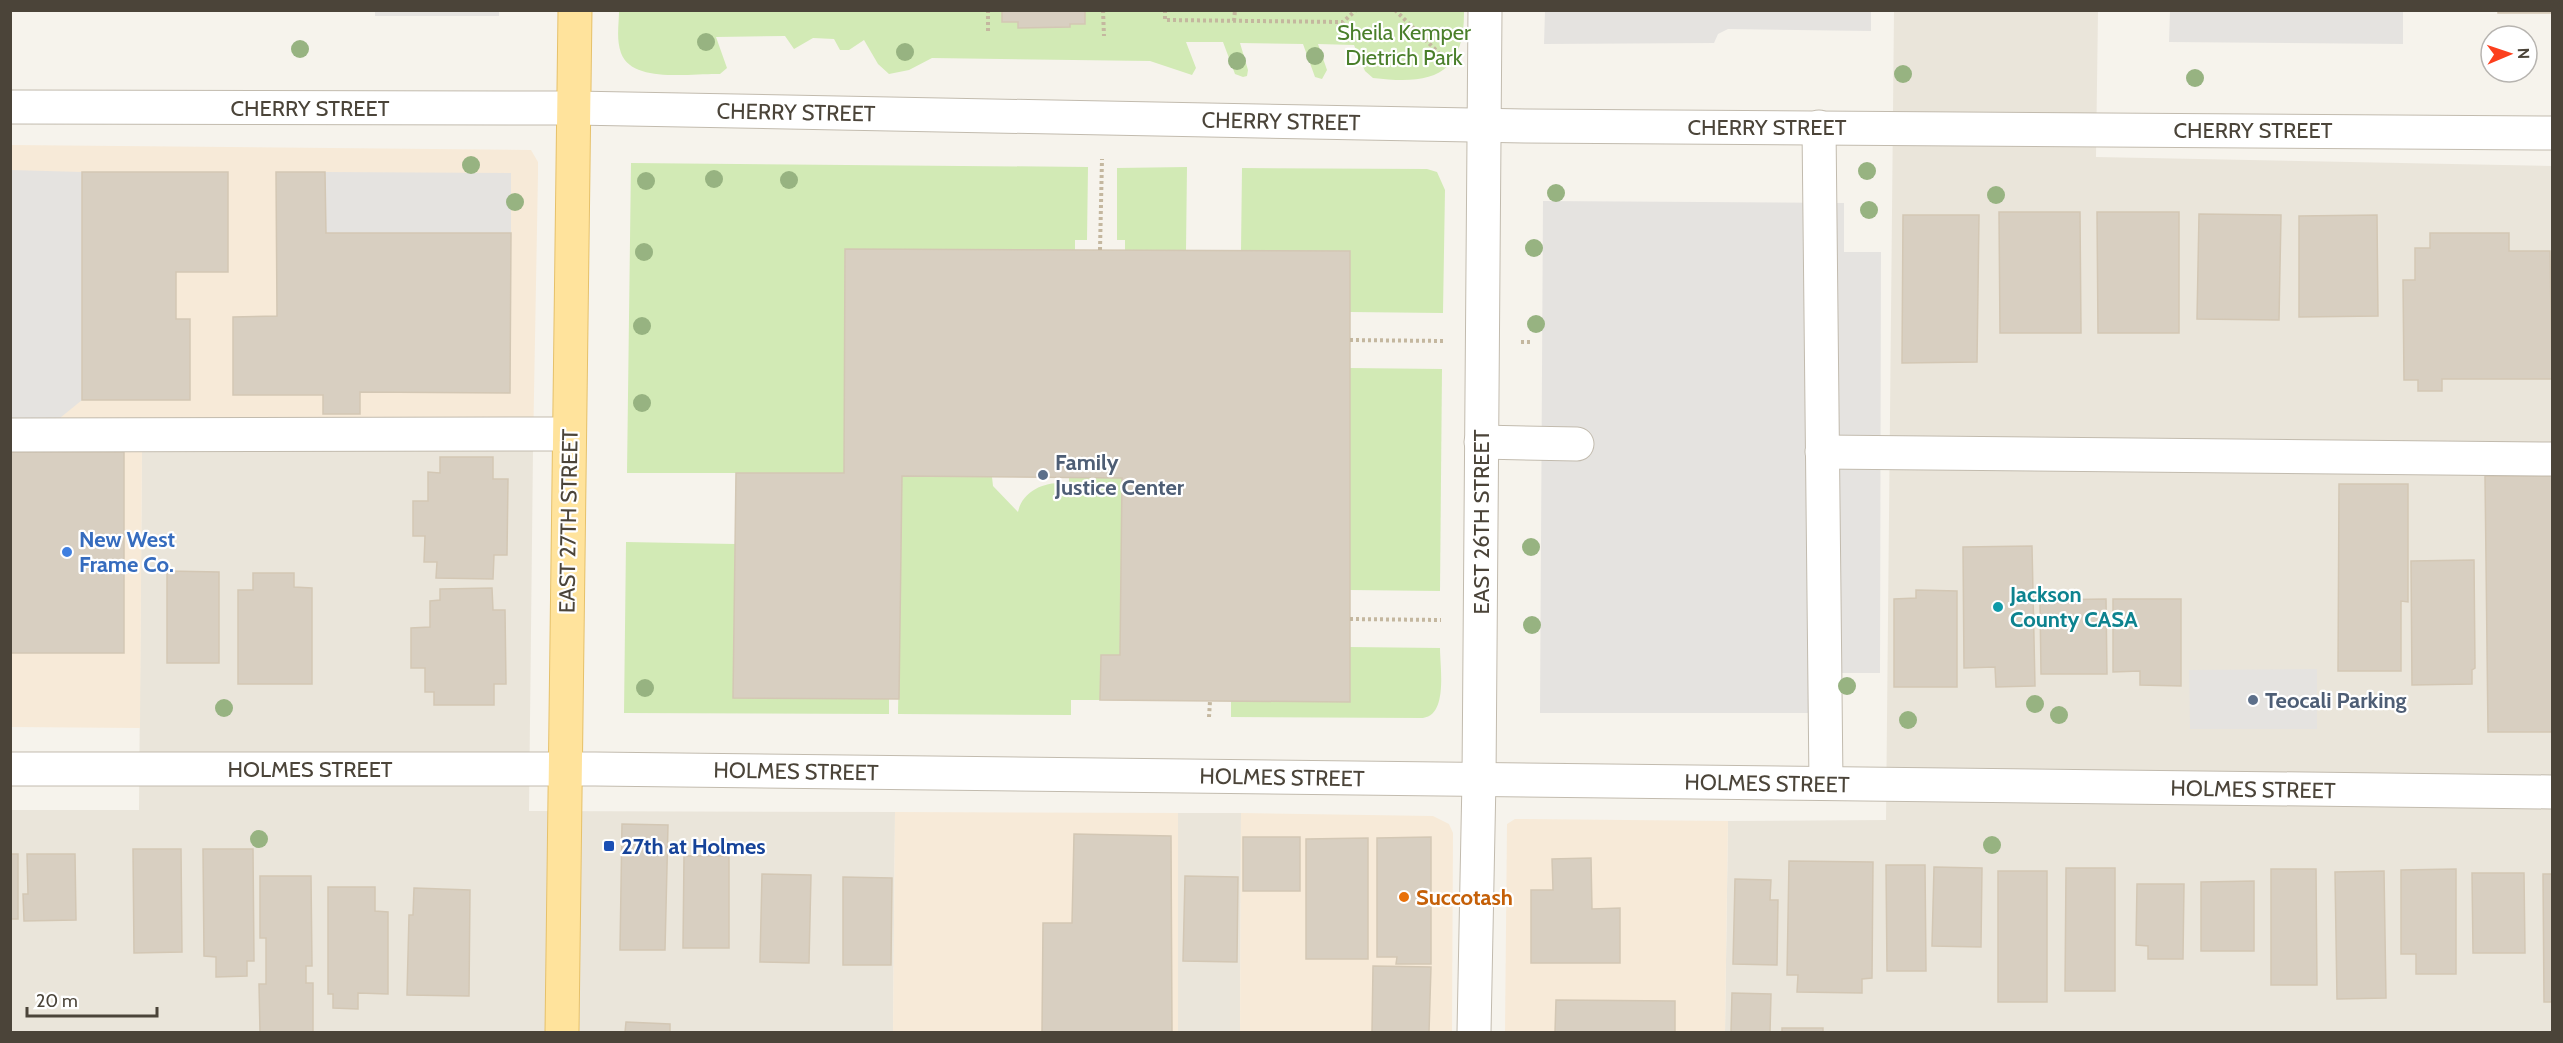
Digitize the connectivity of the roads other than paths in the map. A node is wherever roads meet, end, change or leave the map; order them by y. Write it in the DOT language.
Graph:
graph roads {
  1 [pos="575,10"];
  2 [pos="1485,10"];
  3 [pos="10,107"];
  4 [pos="574,108"];
  5 [pos="1483,125"];
  6 [pos="1819,127"];
  7 [pos="2553,133"];
  8 [pos="569,434"];
  9 [pos="10,435"];
  10 [pos="1481,442"];
  11 [pos="1577,444"];
  12 [pos="1822,452"];
  13 [pos="2553,459"];
  14 [pos="564,769"];
  15 [pos="10,770"];
  16 [pos="1479,779"];
  17 [pos="1826,783"];
  18 [pos="2553,792"];
  19 [pos="562,1032"];
  20 [pos="1474,1032"];
  1 -- 4 [label="main road, EAST 27TH STREET"];
  2 -- 5 [label="street, EAST 26TH STREET"];
  3 -- 4 [label="street, CHERRY STREET"];
  4 -- 5 [label="street, CHERRY STREET"];
  4 -- 8 [label="main road, EAST 27TH STREET"];
  5 -- 6 [label="street, CHERRY STREET"];
  5 -- 10 [label="street, EAST 26TH STREET"];
  6 -- 7 [label="street, CHERRY STREET"];
  6 -- 12 [label="street"];
  8 -- 9 [label="street"];
  8 -- 14 [label="main road, EAST 27TH STREET"];
  10 -- 11 [label="street"];
  10 -- 16 [label="street, EAST 26TH STREET"];
  12 -- 13 [label="street"];
  12 -- 17 [label="street"];
  14 -- 15 [label="street, HOLMES STREET"];
  14 -- 16 [label="street, HOLMES STREET"];
  14 -- 19 [label="main road, EAST 27TH STREET"];
  16 -- 17 [label="street, HOLMES STREET"];
  16 -- 20 [label="street, EAST 26TH STREET"];
  17 -- 18 [label="street, HOLMES STREET"];
}
